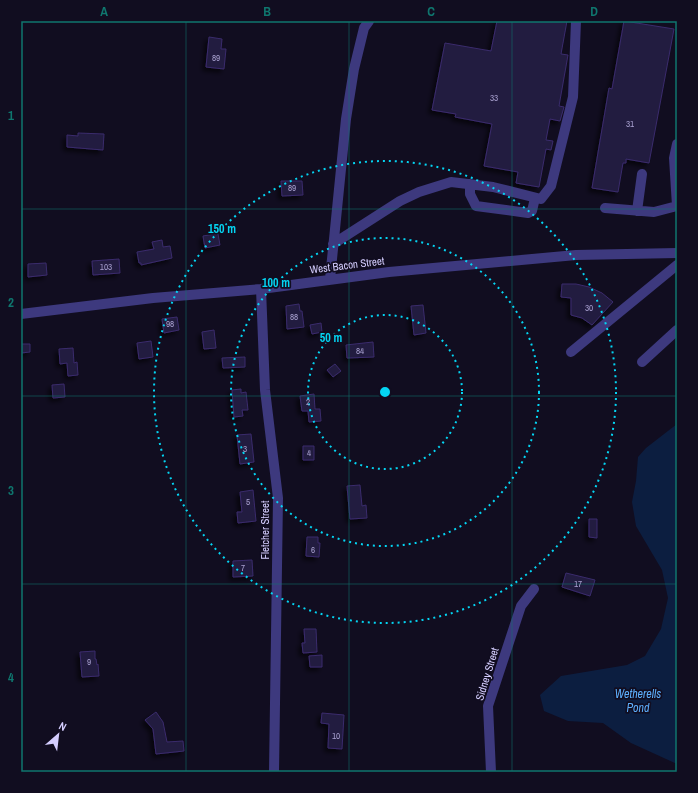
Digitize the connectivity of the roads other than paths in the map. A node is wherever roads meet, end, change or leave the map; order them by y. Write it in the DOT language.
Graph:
graph roads {
  1 [pos="369,21"];
  2 [pos="576,21"];
  3 [pos="677,144"];
  4 [pos="642,174"];
  5 [pos="470,184"];
  6 [pos="535,198"];
  7 [pos="677,206"];
  8 [pos="605,208"];
  9 [pos="637,211"];
  10 [pos="333,244"];
  11 [pos="677,253"];
  12 [pos="677,265"];
  13 [pos="330,279"];
  14 [pos="261,289"];
  15 [pos="21,314"];
  16 [pos="677,330"];
  17 [pos="571,352"];
  18 [pos="642,362"];
  19 [pos="534,589"];
  20 [pos="274,772"];
  21 [pos="491,772"];
  1 -- 10 [label="street"];
  2 -- 6 [label="street"];
  3 -- 7 [label="street"];
  4 -- 9 [label="street"];
  5 -- 6 [label="street"];
  5 -- 6 [label="street"];
  5 -- 10 [label="street"];
  7 -- 9 [label="street"];
  8 -- 9 [label="street"];
  10 -- 13 [label="street"];
  11 -- 13 [label="street, West Bacon Street"];
  12 -- 17 [label="street"];
  13 -- 14 [label="street, West Bacon Street"];
  14 -- 15 [label="street, West Bacon Street"];
  14 -- 20 [label="street, Fletcher Street"];
  16 -- 18 [label="street"];
  19 -- 21 [label="street, Sidney Street"];
}
